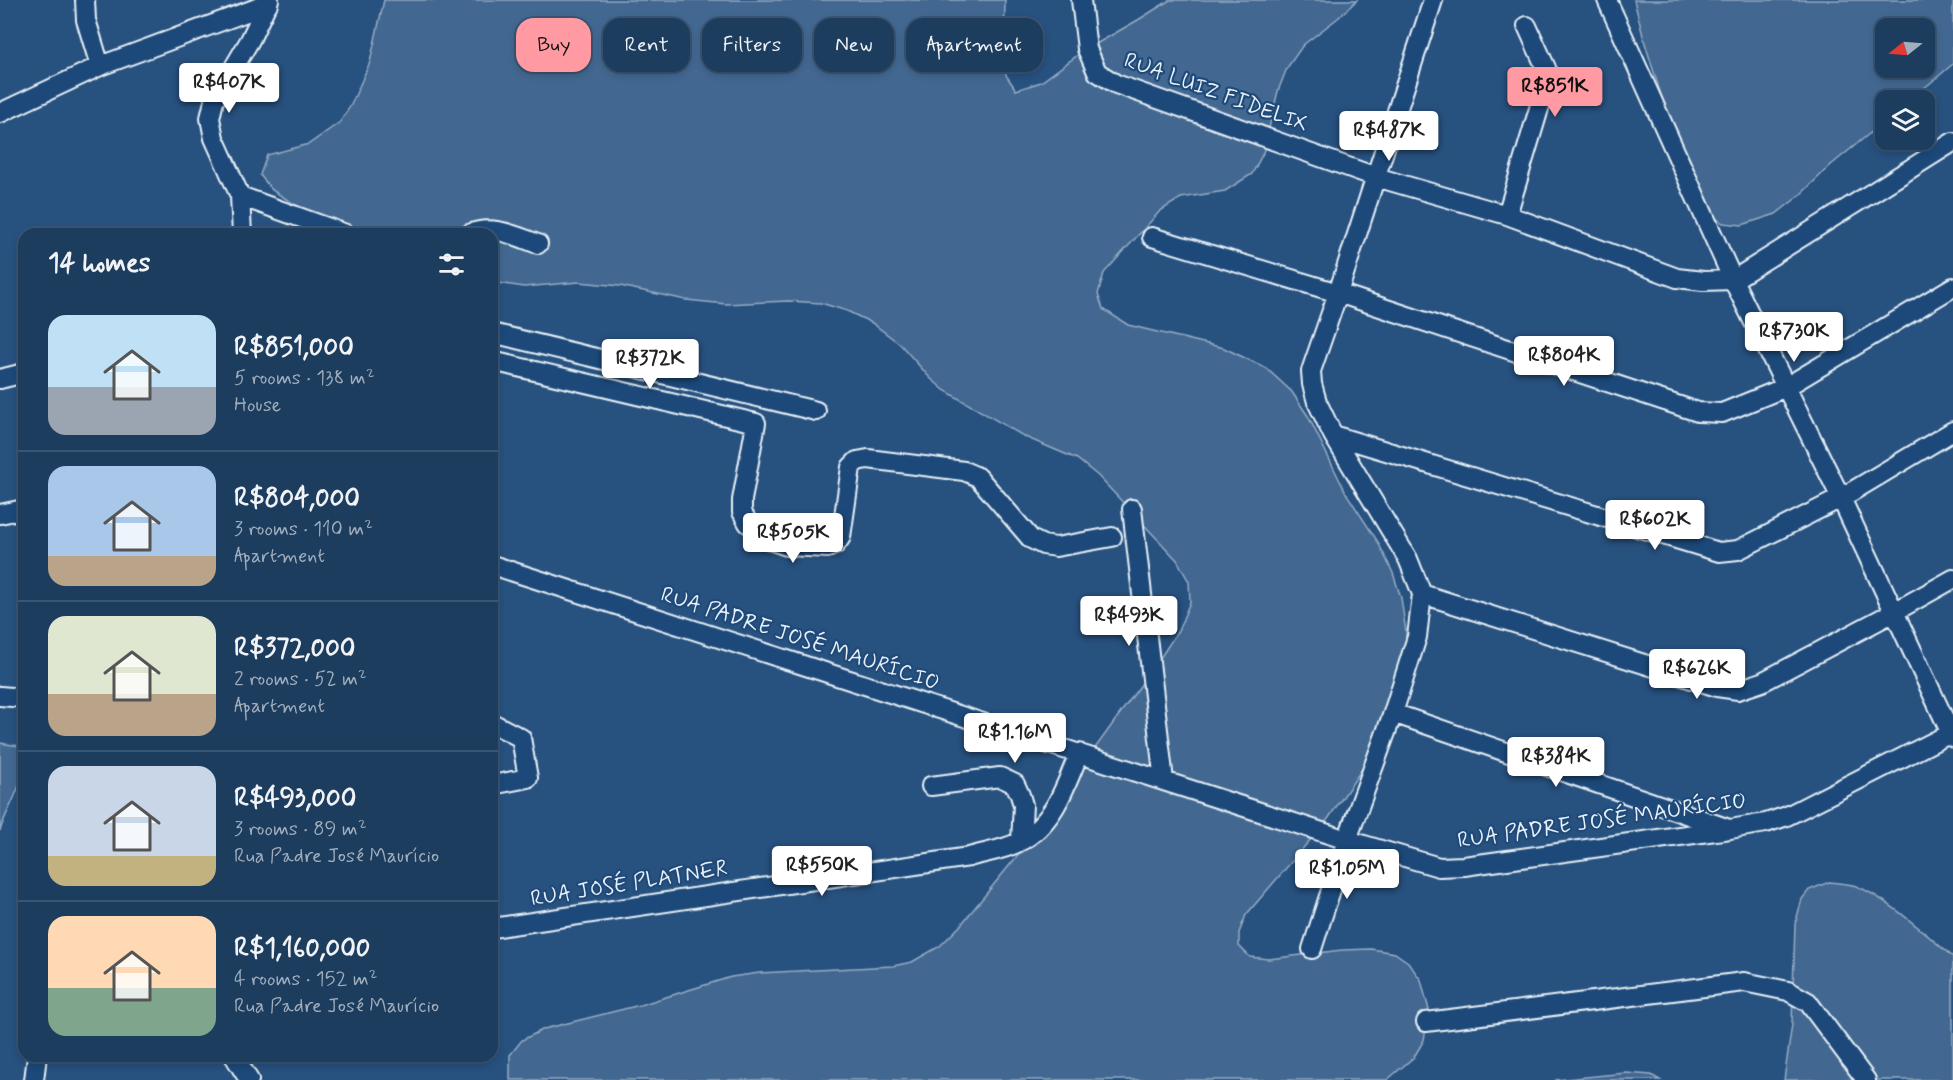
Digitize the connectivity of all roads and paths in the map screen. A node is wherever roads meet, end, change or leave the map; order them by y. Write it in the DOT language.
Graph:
graph roads {
  1 [pos="85,0"];
  2 [pos="1081,0"];
  3 [pos="1433,0"];
  4 [pos="1607,0"];
  5 [pos="268,2"];
  6 [pos="1527,26"];
  7 [pos="100,66"];
  8 [pos="0,112"];
  9 [pos="1953,142"];
  10 [pos="1376,177"];
  11 [pos="240,196"];
  12 [pos="1507,215"];
  13 [pos="242,228"];
  14 [pos="329,228"];
  15 [pos="498,233"];
  16 [pos="1152,237"];
  17 [pos="538,244"];
  18 [pos="1733,280"];
  19 [pos="1953,287"];
  20 [pos="1338,293"];
  21 [pos="498,334"];
  22 [pos="498,362"];
  23 [pos="18,374"];
  24 [pos="0,379"];
  25 [pos="1786,387"];
  26 [pos="816,411"];
  27 [pos="1953,431"];
  28 [pos="1333,435"];
  29 [pos="1840,498"];
  30 [pos="1132,509"];
  31 [pos="18,510"];
  32 [pos="0,514"];
  33 [pos="1113,537"];
  34 [pos="498,567"];
  35 [pos="1953,579"];
  36 [pos="1422,594"];
  37 [pos="1894,612"];
  38 [pos="0,696"];
  39 [pos="18,698"];
  40 [pos="1393,713"];
  41 [pos="498,726"];
  42 [pos="1952,735"];
  43 [pos="1079,753"];
  44 [pos="1164,781"];
  45 [pos="498,784"];
  46 [pos="931,786"];
  47 [pos="1730,829"];
  48 [pos="1347,840"];
  49 [pos="1021,841"];
  50 [pos="498,927"];
  51 [pos="1312,949"];
  52 [pos="1426,1022"];
  53 [pos="36,1062"];
  54 [pos="238,1062"];
  55 [pos="34,1080"];
  56 [pos="249,1080"];
  57 [pos="1866,1080"];
  1 -- 7 [label="street"];
  2 -- 10 [label="street, RUA LUIZ FIDELIX"];
  3 -- 10 [label="street"];
  4 -- 18 [label="street"];
  5 -- 7 [label="street"];
  5 -- 11 [label="street"];
  6 -- 12 [label="street"];
  7 -- 8 [label="street"];
  9 -- 18 [label="street"];
  10 -- 12 [label="street, RUA LUIZ FIDELIX"];
  10 -- 20 [label="street"];
  11 -- 13 [label="street"];
  11 -- 14 [label="street"];
  12 -- 18 [label="street, RUA LUIZ FIDELIX"];
  15 -- 17 [label="street"];
  16 -- 20 [label="street"];
  18 -- 25 [label="street"];
  19 -- 25 [label="street"];
  20 -- 25 [label="street"];
  20 -- 28 [label="street"];
  21 -- 26 [label="street"];
  22 -- 33 [label="street"];
  23 -- 24 [label="street"];
  25 -- 29 [label="street"];
  27 -- 29 [label="street"];
  28 -- 29 [label="street"];
  28 -- 36 [label="street"];
  29 -- 37 [label="street"];
  30 -- 44 [label="street"];
  31 -- 32 [label="street"];
  34 -- 43 [label="street, RUA PADRE JOSÉ MAURÍCIO"];
  35 -- 37 [label="street"];
  36 -- 37 [label="street"];
  36 -- 40 [label="street"];
  37 -- 42 [label="street"];
  38 -- 39 [label="street"];
  40 -- 47 [label="street"];
  40 -- 48 [label="street"];
  41 -- 45 [label="street"];
  42 -- 47 [label="street, RUA PADRE JOSÉ MAURÍCIO"];
  43 -- 44 [label="street, RUA PADRE JOSÉ MAURÍCIO"];
  43 -- 49 [label="street, RUA JOSÉ PLATNER"];
  44 -- 48 [label="street, RUA PADRE JOSÉ MAURÍCIO"];
  46 -- 49 [label="street"];
  47 -- 48 [label="street, RUA PADRE JOSÉ MAURÍCIO"];
  48 -- 51 [label="street"];
  49 -- 50 [label="street, RUA JOSÉ PLATNER"];
  52 -- 57 [label="street"];
  53 -- 55 [label="street"];
  54 -- 56 [label="street"];
}
